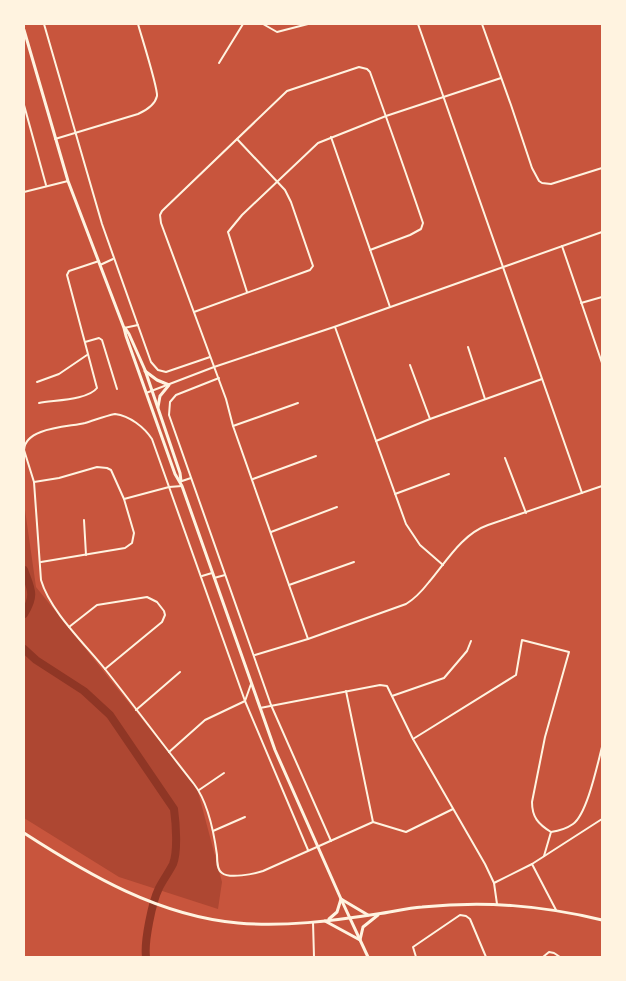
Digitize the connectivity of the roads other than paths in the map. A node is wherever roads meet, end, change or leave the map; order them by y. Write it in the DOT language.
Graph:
graph roads {
  1 [pos="44,24"];
  2 [pos="138,24"];
  3 [pos="243,24"];
  4 [pos="263,24"];
  5 [pos="308,24"];
  6 [pos="418,24"];
  7 [pos="482,24"];
  8 [pos="24,30"];
  9 [pos="219,63"];
  10 [pos="501,78"];
  11 [pos="444,98"];
  12 [pos="24,104"];
  13 [pos="386,116"];
  14 [pos="75,132"];
  15 [pos="331,137"];
  16 [pos="55,139"];
  17 [pos="237,139"];
  18 [pos="602,168"];
  19 [pos="68,180"];
  20 [pos="278,181"];
  21 [pos="46,185"];
  22 [pos="24,192"];
  23 [pos="602,232"];
  24 [pos="562,246"];
  25 [pos="370,250"];
  26 [pos="113,260"];
  27 [pos="100,263"];
  28 [pos="504,266"];
  29 [pos="247,292"];
  30 [pos="602,297"];
  31 [pos="581,303"];
  32 [pos="390,307"];
  33 [pos="194,312"];
  34 [pos="138,325"];
  35 [pos="334,327"];
  36 [pos="124,328"];
  37 [pos="85,342"];
  38 [pos="468,347"];
  39 [pos="88,355"];
  40 [pos="210,357"];
  41 [pos="602,362"];
  42 [pos="410,364"];
  43 [pos="214,367"];
  44 [pos="145,370"];
  45 [pos="218,378"];
  46 [pos="542,379"];
  47 [pos="37,382"];
  48 [pos="169,385"];
  49 [pos="117,389"];
  50 [pos="152,391"];
  51 [pos="146,393"];
  52 [pos="485,399"];
  53 [pos="39,402"];
  54 [pos="298,403"];
  55 [pos="158,408"];
  56 [pos="430,419"];
  57 [pos="233,426"];
  58 [pos="376,441"];
  59 [pos="316,456"];
  60 [pos="505,458"];
  61 [pos="448,474"];
  62 [pos="191,478"];
  63 [pos="253,479"];
  64 [pos="34,482"];
  65 [pos="181,484"];
  66 [pos="602,486"];
  67 [pos="169,487"];
  68 [pos="582,493"];
  69 [pos="395,494"];
  70 [pos="124,499"];
  71 [pos="337,507"];
  72 [pos="526,513"];
  73 [pos="84,520"];
  74 [pos="271,532"];
  75 [pos="86,555"];
  76 [pos="41,562"];
  77 [pos="354,562"];
  78 [pos="443,565"];
  79 [pos="212,573"];
  80 [pos="225,575"];
  81 [pos="202,576"];
  82 [pos="214,578"];
  83 [pos="288,585"];
  84 [pos="69,626"];
  85 [pos="308,639"];
  86 [pos="471,641"];
  87 [pos="255,655"];
  88 [pos="105,669"];
  89 [pos="180,672"];
  90 [pos="251,684"];
  91 [pos="346,691"];
  92 [pos="392,696"];
  93 [pos="245,701"];
  94 [pos="271,705"];
  95 [pos="260,708"];
  96 [pos="136,710"];
  97 [pos="413,739"];
  98 [pos="602,747"];
  99 [pos="169,752"];
  100 [pos="224,772"];
  101 [pos="198,790"];
  102 [pos="453,809"];
  103 [pos="245,818"];
  104 [pos="602,820"];
  105 [pos="373,822"];
  106 [pos="213,831"];
  107 [pos="551,832"];
  108 [pos="24,833"];
  109 [pos="331,841"];
  110 [pos="318,847"];
  111 [pos="308,850"];
  112 [pos="544,856"];
  113 [pos="532,864"];
  114 [pos="494,883"];
  115 [pos="341,899"];
  116 [pos="497,904"];
  117 [pos="556,910"];
  118 [pos="379,914"];
  119 [pos="368,915"];
  120 [pos="350,917"];
  121 [pos="326,920"];
  122 [pos="602,920"];
  123 [pos="313,922"];
  124 [pos="360,940"];
  125 [pos="314,957"];
  126 [pos="368,957"];
  127 [pos="416,957"];
  128 [pos="486,957"];
  129 [pos="543,957"];
  130 [pos="560,957"];
  1 -- 14 [label="street"];
  2 -- 14 [label="street"];
  3 -- 9 [label="street"];
  4 -- 5 [label="street"];
  6 -- 11 [label="street"];
  7 -- 10 [label="street"];
  8 -- 16 [label="main road"];
  10 -- 11 [label="street"];
  10 -- 18 [label="street"];
  11 -- 13 [label="street"];
  11 -- 28 [label="street"];
  12 -- 21 [label="street"];
  13 -- 15 [label="street"];
  13 -- 17 [label="street"];
  13 -- 25 [label="street"];
  14 -- 16 [label="street"];
  14 -- 26 [label="street"];
  15 -- 20 [label="street"];
  15 -- 25 [label="street"];
  16 -- 19 [label="main road"];
  17 -- 20 [label="street"];
  17 -- 33 [label="street"];
  19 -- 21 [label="street"];
  19 -- 27 [label="main road"];
  20 -- 29 [label="street"];
  20 -- 29 [label="street"];
  21 -- 22 [label="street"];
  23 -- 24 [label="street"];
  24 -- 28 [label="street"];
  24 -- 31 [label="street"];
  25 -- 32 [label="street"];
  26 -- 27 [label="street"];
  26 -- 34 [label="street"];
  27 -- 36 [label="main road"];
  27 -- 37 [label="street"];
  28 -- 32 [label="street"];
  28 -- 46 [label="street"];
  29 -- 33 [label="street"];
  30 -- 31 [label="street"];
  31 -- 41 [label="street"];
  32 -- 35 [label="street"];
  33 -- 40 [label="street"];
  34 -- 36 [label="street"];
  34 -- 40 [label="street"];
  35 -- 43 [label="street"];
  35 -- 58 [label="street"];
  36 -- 44 [label="main road"];
  36 -- 51 [label="main road"];
  37 -- 39 [label="street"];
  37 -- 49 [label="street"];
  38 -- 52 [label="street"];
  39 -- 47 [label="street"];
  39 -- 53 [label="street"];
  40 -- 43 [label="street"];
  42 -- 56 [label="street"];
  43 -- 45 [label="street"];
  43 -- 48 [label="street"];
  44 -- 48 [label="main road"];
  44 -- 50 [label="main road"];
  45 -- 57 [label="street"];
  45 -- 62 [label="street"];
  46 -- 52 [label="street"];
  46 -- 68 [label="street"];
  48 -- 50 [label="street"];
  48 -- 55 [label="main road"];
  50 -- 51 [label="street"];
  50 -- 55 [label="main road"];
  51 -- 65 [label="main road"];
  52 -- 56 [label="street"];
  54 -- 57 [label="street"];
  55 -- 65 [label="main road"];
  56 -- 58 [label="street"];
  57 -- 63 [label="street"];
  58 -- 69 [label="street"];
  59 -- 63 [label="street"];
  60 -- 72 [label="street"];
  61 -- 69 [label="street"];
  62 -- 65 [label="street"];
  62 -- 80 [label="street"];
  63 -- 74 [label="street"];
  64 -- 67 [label="street"];
  64 -- 70 [label="street"];
  64 -- 76 [label="street"];
  65 -- 67 [label="street"];
  65 -- 79 [label="main road"];
  66 -- 68 [label="street"];
  67 -- 70 [label="street"];
  67 -- 81 [label="street"];
  68 -- 72 [label="street"];
  69 -- 78 [label="street"];
  70 -- 75 [label="street"];
  71 -- 74 [label="street"];
  72 -- 78 [label="street"];
  73 -- 75 [label="street"];
  74 -- 83 [label="street"];
  75 -- 76 [label="street"];
  76 -- 84 [label="street"];
  77 -- 83 [label="street"];
  78 -- 85 [label="street"];
  79 -- 81 [label="street"];
  79 -- 82 [label="main road"];
  80 -- 82 [label="street"];
  80 -- 87 [label="street"];
  81 -- 93 [label="street"];
  82 -- 90 [label="main road"];
  83 -- 85 [label="street"];
  84 -- 88 [label="street"];
  84 -- 88 [label="street"];
  85 -- 87 [label="street"];
  86 -- 92 [label="street"];
  87 -- 94 [label="street"];
  88 -- 96 [label="street"];
  89 -- 96 [label="street"];
  90 -- 93 [label="street"];
  90 -- 95 [label="main road"];
  91 -- 92 [label="street"];
  91 -- 94 [label="street"];
  91 -- 105 [label="street"];
  92 -- 97 [label="street"];
  93 -- 99 [label="street"];
  93 -- 111 [label="street"];
  94 -- 95 [label="street"];
  94 -- 109 [label="street"];
  95 -- 110 [label="main road"];
  96 -- 99 [label="street"];
  97 -- 102 [label="street"];
  97 -- 107 [label="street"];
  98 -- 107 [label="street"];
  99 -- 101 [label="street"];
  100 -- 101 [label="street"];
  101 -- 106 [label="street"];
  102 -- 105 [label="street"];
  102 -- 114 [label="street"];
  103 -- 106 [label="street"];
  104 -- 112 [label="street"];
  105 -- 109 [label="street"];
  106 -- 111 [label="street"];
  107 -- 112 [label="street"];
  108 -- 123 [label="main road"];
  109 -- 110 [label="street"];
  110 -- 111 [label="street"];
  110 -- 115 [label="main road"];
  112 -- 113 [label="street"];
  113 -- 114 [label="street"];
  113 -- 117 [label="street"];
  114 -- 116 [label="street"];
  115 -- 119 [label="main road"];
  115 -- 120 [label="main road"];
  115 -- 121 [label="main road"];
  116 -- 117 [label="main road"];
  116 -- 118 [label="main road"];
  117 -- 122 [label="main road"];
  118 -- 119 [label="main road"];
  118 -- 124 [label="main road"];
  119 -- 120 [label="main road"];
  120 -- 121 [label="main road"];
  120 -- 124 [label="main road"];
  121 -- 123 [label="main road"];
  121 -- 124 [label="main road"];
  123 -- 125 [label="street"];
  124 -- 126 [label="main road"];
  127 -- 128 [label="street"];
  129 -- 130 [label="street"];
}
